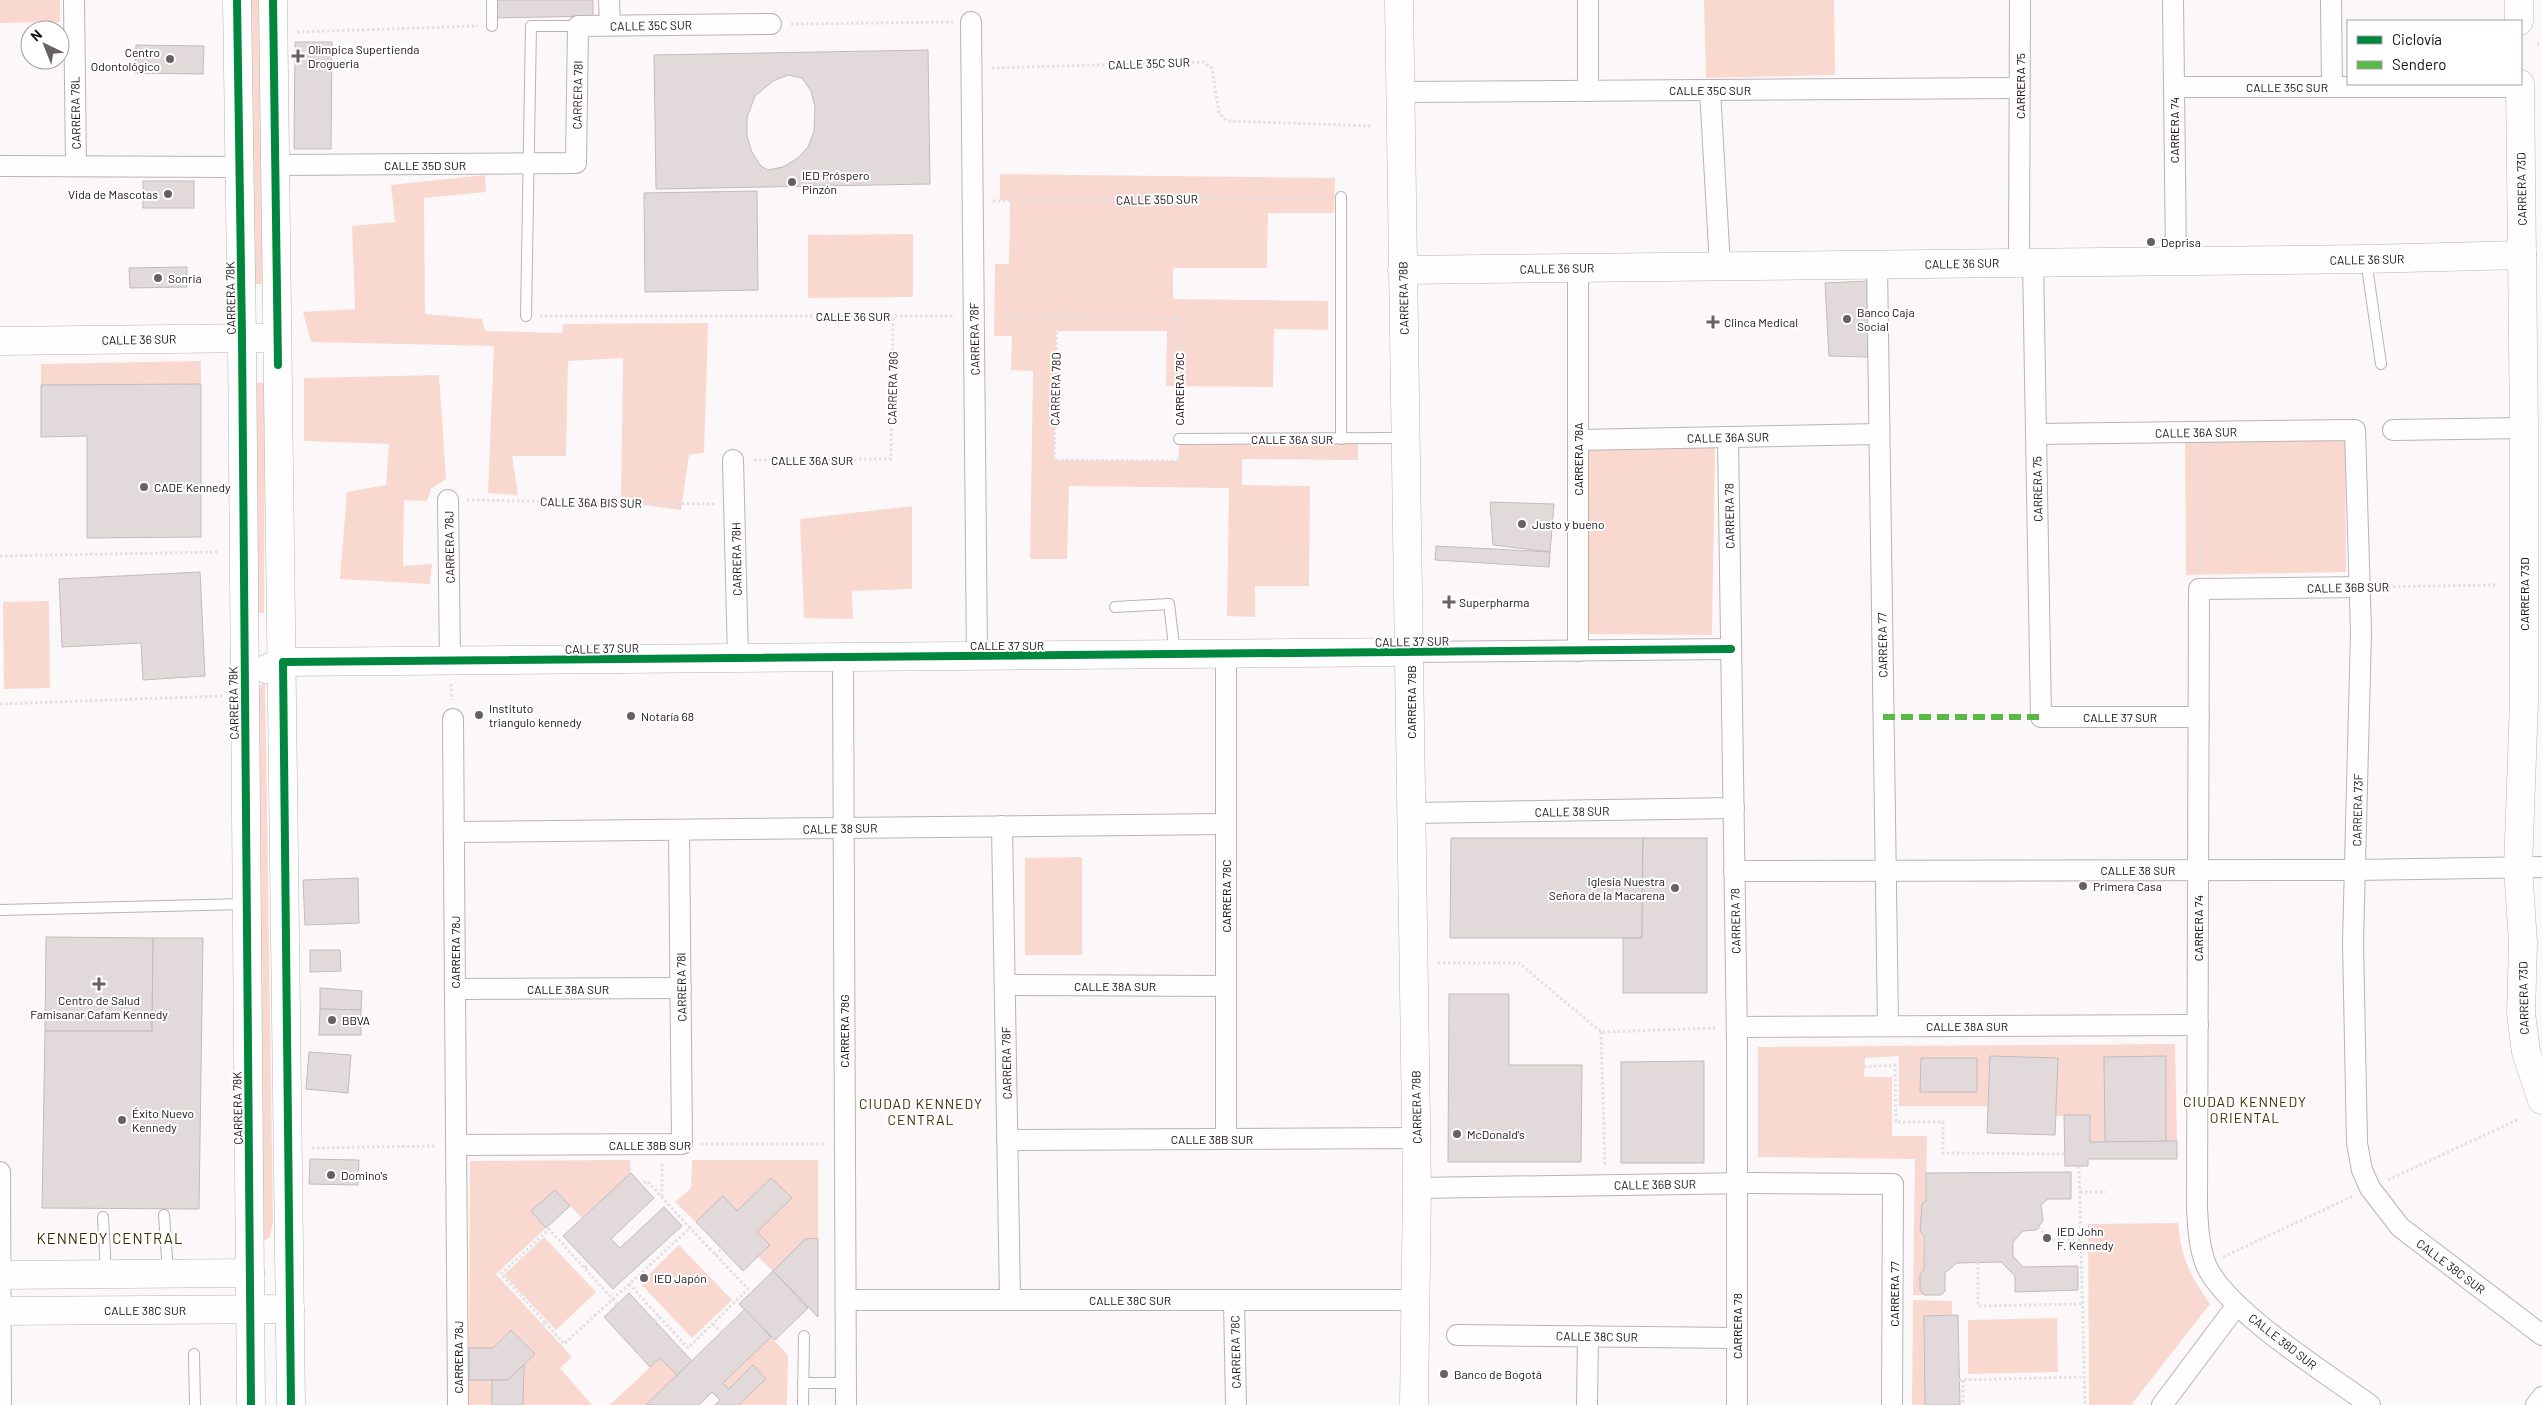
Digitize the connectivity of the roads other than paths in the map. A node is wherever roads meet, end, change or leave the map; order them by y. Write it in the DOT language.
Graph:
graph roads {
  1 [pos="74,0"];
  2 [pos="237,0"];
  3 [pos="273,0"];
  4 [pos="492,0"];
  5 [pos="609,0"];
  6 [pos="1399,0"];
  7 [pos="1588,0"];
  8 [pos="2020,0"];
  9 [pos="2173,0"];
  10 [pos="2331,0"];
  11 [pos="2519,0"];
  12 [pos="2519,20"];
  13 [pos="971,22"];
  14 [pos="771,24"];
  15 [pos="610,25"];
  16 [pos="492,26"];
  17 [pos="578,26"];
  18 [pos="2520,85"];
  19 [pos="2174,87"];
  20 [pos="2332,87"];
  21 [pos="2020,88"];
  22 [pos="1710,90"];
  23 [pos="1588,91"];
  24 [pos="1400,92"];
  25 [pos="576,163"];
  26 [pos="529,164"];
  27 [pos="0,166"];
  28 [pos="76,166"];
  29 [pos="275,166"];
  30 [pos="239,167"];
  31 [pos="1341,197"];
  32 [pos="2522,255"];
  33 [pos="2366,259"];
  34 [pos="2176,260"];
  35 [pos="2026,262"];
  36 [pos="1876,264"];
  37 [pos="1720,266"];
  38 [pos="1578,268"];
  39 [pos="1402,270"];
  40 [pos="526,316"];
  41 [pos="0,324"];
  42 [pos="242,329"];
  43 [pos="277,329"];
  44 [pos="0,341"];
  45 [pos="2381,364"];
  46 [pos="2524,428"];
  47 [pos="2355,430"];
  48 [pos="2393,430"];
  49 [pos="1879,434"];
  50 [pos="2036,434"];
  51 [pos="1728,437"];
  52 [pos="1405,438"];
  53 [pos="1179,439"];
  54 [pos="1341,439"];
  55 [pos="1578,440"];
  56 [pos="733,460"];
  57 [pos="448,500"];
  58 [pos="2360,587"];
  59 [pos="2199,589"];
  60 [pos="1115,607"];
  61 [pos="1732,649"];
  62 [pos="1578,651"];
  63 [pos="1410,652"];
  64 [pos="1226,654"];
  65 [pos="1176,655"];
  66 [pos="977,656"];
  67 [pos="843,657"];
  68 [pos="738,658"];
  69 [pos="450,661"];
  70 [pos="283,662"];
  71 [pos="237,695"];
  72 [pos="2533,701"];
  73 [pos="2041,717"];
  74 [pos="2199,717"];
  75 [pos="453,719"];
  76 [pos="1734,808"];
  77 [pos="1411,813"];
  78 [pos="1226,824"];
  79 [pos="1002,826"];
  80 [pos="844,828"];
  81 [pos="679,830"];
  82 [pos="454,832"];
  83 [pos="2530,868"];
  84 [pos="2199,870"];
  85 [pos="2355,870"];
  86 [pos="1734,871"];
  87 [pos="1885,871"];
  88 [pos="246,904"];
  89 [pos="0,910"];
  90 [pos="1005,985"];
  91 [pos="1226,986"];
  92 [pos="681,988"];
  93 [pos="455,989"];
  94 [pos="2198,1025"];
  95 [pos="1888,1026"];
  96 [pos="1737,1027"];
  97 [pos="2542,1100"];
  98 [pos="1416,1138"];
  99 [pos="1226,1139"];
  100 [pos="1007,1140"];
  101 [pos="682,1144"];
  102 [pos="456,1145"];
  103 [pos="0,1172"];
  104 [pos="1737,1183"];
  105 [pos="1893,1184"];
  106 [pos="1417,1188"];
  107 [pos="2370,1188"];
  108 [pos="164,1215"];
  109 [pos="103,1217"];
  110 [pos="2206,1265"];
  111 [pos="106,1273"];
  112 [pos="168,1273"];
  113 [pos="250,1273"];
  114 [pos="0,1275"];
  115 [pos="846,1300"];
  116 [pos="1010,1300"];
  117 [pos="1234,1300"];
  118 [pos="1416,1300"];
  119 [pos="2237,1305"];
  120 [pos="250,1309"];
  121 [pos="290,1310"];
  122 [pos="0,1311"];
  123 [pos="2542,1334"];
  124 [pos="1457,1335"];
  125 [pos="804,1336"];
  126 [pos="1588,1336"];
  127 [pos="1737,1338"];
  128 [pos="194,1354"];
  129 [pos="803,1383"];
  130 [pos="846,1383"];
  131 [pos="2542,1397"];
  132 [pos="2360,1402"];
  133 [pos="1,1405"];
  134 [pos="195,1405"];
  135 [pos="251,1405"];
  136 [pos="290,1405"];
  137 [pos="458,1405"];
  138 [pos="803,1405"];
  139 [pos="846,1405"];
  140 [pos="1236,1405"];
  141 [pos="1414,1405"];
  142 [pos="1587,1405"];
  143 [pos="1737,1405"];
  144 [pos="1892,1405"];
  145 [pos="2162,1405"];
  146 [pos="2536,1405"];
  1 -- 28 [label="street, CARRERA 78L"];
  2 -- 30 [label="street, CARRERA 78K"];
  3 -- 29 [label="street"];
  4 -- 16 [label="lane"];
  5 -- 15 [label="street"];
  6 -- 24 [label="street, CARRERA 78B"];
  7 -- 23 [label="street"];
  8 -- 21 [label="street, CARRERA 75"];
  9 -- 19 [label="street, CARRERA 74"];
  10 -- 20 [label="street"];
  11 -- 12 [label="street"];
  13 -- 66 [label="street, CARRERA 78F"];
  14 -- 15 [label="street, CALLE 35C SUR"];
  15 -- 17 [label="street, CALLE 35C SUR"];
  17 -- 25 [label="street, CARRERA 78I"];
  17 -- 26 [label="lane, CALLE 35C SUR"];
  18 -- 20 [label="street, CALLE 35C SUR"];
  18 -- 32 [label="street, CARRERA 73D"];
  19 -- 20 [label="street, CALLE 35C SUR"];
  19 -- 34 [label="street, CARRERA 74"];
  21 -- 22 [label="street, CALLE 35C SUR"];
  21 -- 35 [label="street, CARRERA 75"];
  22 -- 23 [label="street, CALLE 35C SUR"];
  22 -- 37 [label="street"];
  23 -- 24 [label="street, CALLE 35C SUR"];
  24 -- 39 [label="street, CARRERA 78B"];
  25 -- 26 [label="street, CALLE 35D SUR"];
  26 -- 29 [label="street, CALLE 35D SUR"];
  26 -- 40 [label="lane"];
  27 -- 28 [label="street"];
  28 -- 30 [label="street"];
  29 -- 43 [label="street"];
  30 -- 42 [label="street, CARRERA 78K"];
  31 -- 54 [label="lane"];
  32 -- 33 [label="street, CALLE 36 SUR"];
  32 -- 46 [label="street, CARRERA 73D"];
  33 -- 34 [label="street, CALLE 36 SUR"];
  33 -- 45 [label="lane"];
  34 -- 35 [label="street, CALLE 36 SUR"];
  35 -- 36 [label="street, CALLE 36 SUR"];
  35 -- 50 [label="street, CARRERA 75"];
  36 -- 37 [label="street, CALLE 36 SUR"];
  36 -- 49 [label="street, CARRERA 77"];
  37 -- 38 [label="street, CALLE 36 SUR"];
  38 -- 39 [label="street, CALLE 36 SUR"];
  38 -- 55 [label="street, CARRERA 78A"];
  39 -- 52 [label="street, CARRERA 78B"];
  41 -- 42 [label="street, CALLE 36 SUR"];
  42 -- 43 [label="street, CALLE 36 SUR"];
  42 -- 44 [label="street, CALLE 36 SUR"];
  42 -- 71 [label="street, CARRERA 78K"];
  43 -- 70 [label="street"];
  46 -- 48 [label="street"];
  46 -- 72 [label="street, CARRERA 73D"];
  47 -- 50 [label="street, CALLE 36A SUR"];
  47 -- 58 [label="street, CARRERA 73F"];
  49 -- 51 [label="street, CALLE 36A SUR"];
  49 -- 87 [label="street, CARRERA 77"];
  50 -- 73 [label="street, CARRERA 75"];
  51 -- 55 [label="street, CALLE 36A SUR"];
  51 -- 61 [label="street, CARRERA 78"];
  52 -- 54 [label="lane, CALLE 36A SUR"];
  52 -- 63 [label="street, CARRERA 78B"];
  53 -- 54 [label="lane, CALLE 36A SUR"];
  55 -- 62 [label="street, CARRERA 78A"];
  56 -- 68 [label="street, CARRERA 78H"];
  57 -- 69 [label="street, CARRERA 78J"];
  58 -- 59 [label="street, CALLE 36B SUR"];
  58 -- 85 [label="street, CARRERA 73F"];
  59 -- 74 [label="street, CARRERA 74"];
  60 -- 65 [label="lane"];
  61 -- 62 [label="street, CALLE 37 SUR"];
  61 -- 76 [label="street, CARRERA 78"];
  62 -- 63 [label="street, CALLE 37 SUR"];
  63 -- 64 [label="street, CALLE 37 SUR"];
  63 -- 77 [label="street, CARRERA 78B"];
  64 -- 65 [label="street, CALLE 37 SUR"];
  64 -- 78 [label="street, CARRERA 78C"];
  65 -- 66 [label="street, CALLE 37 SUR"];
  66 -- 67 [label="street, CALLE 37 SUR"];
  67 -- 68 [label="street, CALLE 37 SUR"];
  67 -- 80 [label="street, CARRERA 78G"];
  68 -- 69 [label="street, CALLE 37 SUR"];
  69 -- 70 [label="street, CALLE 37 SUR"];
  70 -- 71 [label="street"];
  70 -- 121 [label="street"];
  71 -- 88 [label="street, CARRERA 78K"];
  72 -- 83 [label="street, CARRERA 73D"];
  73 -- 74 [label="street, CALLE 37 SUR"];
  74 -- 84 [label="street, CARRERA 74"];
  75 -- 82 [label="street, CARRERA 78J"];
  76 -- 77 [label="street, CALLE 38 SUR"];
  76 -- 86 [label="street, CARRERA 78"];
  77 -- 98 [label="street, CARRERA 78B"];
  78 -- 79 [label="street, CALLE 38 SUR"];
  78 -- 91 [label="street, CARRERA 78C"];
  79 -- 80 [label="street, CALLE 38 SUR"];
  79 -- 90 [label="street, CARRERA 78F"];
  80 -- 81 [label="street, CALLE 38 SUR"];
  80 -- 115 [label="street, CARRERA 78G"];
  81 -- 82 [label="street, CALLE 38 SUR"];
  81 -- 92 [label="street, CARRERA 78I"];
  82 -- 93 [label="street, CARRERA 78J"];
  83 -- 85 [label="street, CALLE 38 SUR"];
  83 -- 97 [label="street, CARRERA 73D"];
  84 -- 85 [label="street, CALLE 38 SUR"];
  84 -- 87 [label="street, CALLE 38 SUR"];
  84 -- 94 [label="street, CARRERA 74"];
  85 -- 107 [label="street, CARRERA 73F"];
  86 -- 87 [label="street, CALLE 38 SUR"];
  86 -- 96 [label="street, CARRERA 78"];
  87 -- 95 [label="street, CARRERA 77"];
  88 -- 89 [label="lane"];
  88 -- 113 [label="street, CARRERA 78K"];
  90 -- 91 [label="street, CALLE 38A SUR"];
  90 -- 100 [label="street, CARRERA 78F"];
  91 -- 99 [label="street, CARRERA 78C"];
  92 -- 93 [label="street, CALLE 38A SUR"];
  92 -- 101 [label="street, CARRERA 78I"];
  93 -- 102 [label="street, CARRERA 78J"];
  94 -- 95 [label="street, CALLE 38A SUR"];
  94 -- 110 [label="street, CARRERA 74"];
  95 -- 96 [label="street, CALLE 38A SUR"];
  96 -- 104 [label="street, CARRERA 78"];
  98 -- 99 [label="street, CALLE 38B SUR"];
  98 -- 106 [label="street, CARRERA 78B"];
  99 -- 100 [label="street, CALLE 38B SUR"];
  100 -- 116 [label="street, CARRERA 78F"];
  101 -- 102 [label="street, CALLE 38B SUR"];
  102 -- 137 [label="street, CARRERA 78J"];
  103 -- 114 [label="street"];
  104 -- 105 [label="street, CALLE 36B SUR"];
  104 -- 106 [label="street, CALLE 36B SUR"];
  104 -- 127 [label="street, CARRERA 78"];
  105 -- 144 [label="street, CARRERA 77"];
  106 -- 118 [label="street, CARRERA 78B"];
  107 -- 123 [label="street, CALLE 38C SUR"];
  108 -- 112 [label="lane"];
  109 -- 111 [label="lane"];
  110 -- 119 [label="street, CALLE 38D SUR"];
  111 -- 112 [label="street"];
  111 -- 114 [label="street"];
  112 -- 113 [label="street"];
  113 -- 120 [label="street, CARRERA 78K"];
  114 -- 122 [label="street"];
  115 -- 116 [label="street, CALLE 38C SUR"];
  115 -- 130 [label="street, CARRERA 78G"];
  116 -- 117 [label="street, CALLE 38C SUR"];
  117 -- 118 [label="street, CALLE 38C SUR"];
  117 -- 140 [label="street, CARRERA 78C"];
  118 -- 141 [label="street, CARRERA 78B"];
  119 -- 132 [label="street, CALLE 38D SUR"];
  119 -- 145 [label="street"];
  120 -- 121 [label="street, CALLE 38C SUR"];
  120 -- 122 [label="street, CALLE 38C SUR"];
  120 -- 135 [label="street, CARRERA 78K"];
  121 -- 136 [label="street"];
  122 -- 133 [label="street"];
  124 -- 126 [label="street, CALLE 38C SUR"];
  125 -- 129 [label="lane"];
  126 -- 127 [label="street, CALLE 38C SUR"];
  126 -- 142 [label="street"];
  127 -- 143 [label="street, CARRERA 78"];
  128 -- 134 [label="lane"];
  129 -- 130 [label="lane"];
  129 -- 138 [label="lane"];
  130 -- 139 [label="street, CARRERA 78G"];
  131 -- 146 [label="street"];
}
